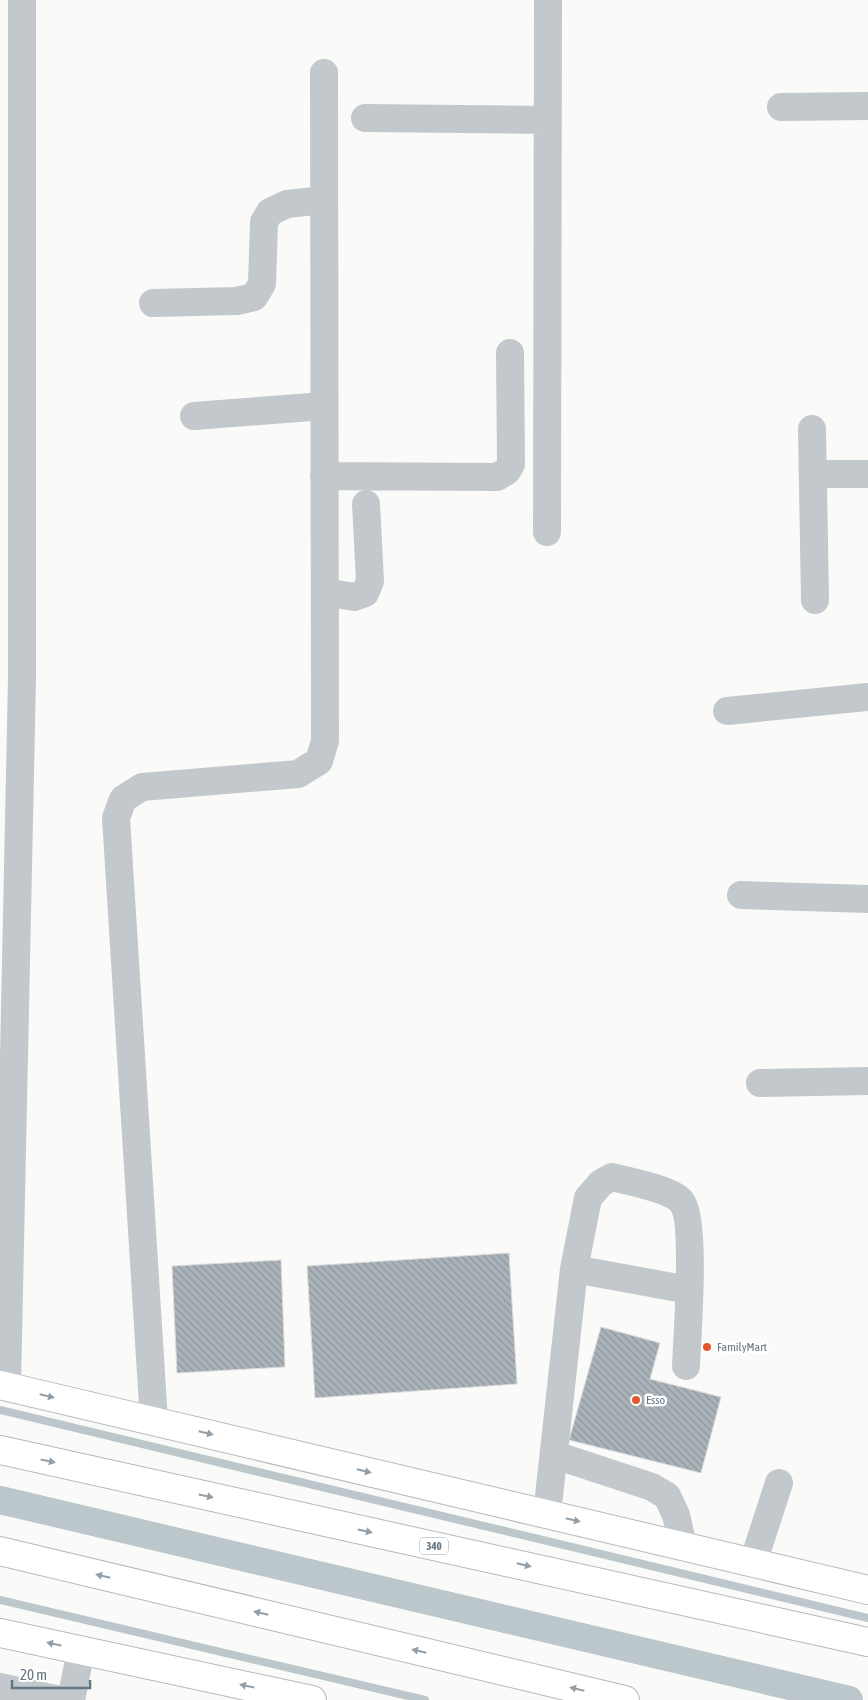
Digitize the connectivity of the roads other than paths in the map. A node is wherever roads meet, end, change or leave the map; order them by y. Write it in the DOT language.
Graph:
graph roads {
  1 [pos="22,0"];
  2 [pos="548,0"];
  3 [pos="11,32"];
  4 [pos="324,73"];
  5 [pos="868,106"];
  6 [pos="781,108"];
  7 [pos="365,118"];
  8 [pos="548,120"];
  9 [pos="324,200"];
  10 [pos="153,303"];
  11 [pos="510,353"];
  12 [pos="11,361"];
  13 [pos="324,406"];
  14 [pos="194,416"];
  15 [pos="812,429"];
  16 [pos="813,474"];
  17 [pos="868,474"];
  18 [pos="324,476"];
  19 [pos="366,504"];
  20 [pos="547,532"];
  21 [pos="325,592"];
  22 [pos="815,600"];
  23 [pos="11,679"];
  24 [pos="868,697"];
  25 [pos="728,711"];
  26 [pos="741,895"];
  27 [pos="868,899"];
  28 [pos="868,1081"];
  29 [pos="760,1084"];
  30 [pos="574,1269"];
  31 [pos="689,1290"];
  32 [pos="686,1366"];
  33 [pos="3,1386"];
  34 [pos="154,1421"];
  35 [pos="0,1450"];
  36 [pos="554,1455"];
  37 [pos="779,1483"];
  38 [pos="547,1514"];
  39 [pos="683,1546"];
  40 [pos="0,1551"];
  41 [pos="753,1563"];
  42 [pos="868,1590"];
  43 [pos="0,1633"];
  44 [pos="868,1642"];
  45 [pos="80,1650"];
  46 [pos="0,1687"];
  47 [pos="60,1700"];
  48 [pos="71,1700"];
  49 [pos="312,1700"];
  50 [pos="625,1700"];
  1 -- 3 [label="street"];
  2 -- 8 [label="street"];
  3 -- 12 [label="street"];
  4 -- 9 [label="street"];
  5 -- 6 [label="street"];
  7 -- 8 [label="street"];
  8 -- 20 [label="street"];
  9 -- 10 [label="street"];
  9 -- 13 [label="street"];
  11 -- 18 [label="street"];
  12 -- 23 [label="street"];
  13 -- 14 [label="street"];
  13 -- 18 [label="street"];
  15 -- 16 [label="street"];
  16 -- 17 [label="street"];
  16 -- 22 [label="street"];
  18 -- 21 [label="street"];
  19 -- 21 [label="street"];
  21 -- 34 [label="street"];
  23 -- 33 [label="street"];
  24 -- 25 [label="street"];
  26 -- 27 [label="street"];
  28 -- 29 [label="street"];
  30 -- 31 [label="street"];
  30 -- 31 [label="street"];
  30 -- 36 [label="street"];
  31 -- 32 [label="street"];
  33 -- 34 [label="main road, one-way"];
  34 -- 38 [label="main road, one-way"];
  35 -- 44 [label="main road, 340, one-way"];
  36 -- 38 [label="street"];
  36 -- 39 [label="street"];
  37 -- 41 [label="street"];
  38 -- 39 [label="main road, one-way"];
  39 -- 41 [label="main road"];
  50 -- 40 [label="main road, one-way"];
  41 -- 42 [label="main road"];
  45 -- 43 [label="main road, one-way"];
  45 -- 48 [label="street"];
  49 -- 45 [label="main road, one-way"];
  46 -- 47 [label="street"];
}
